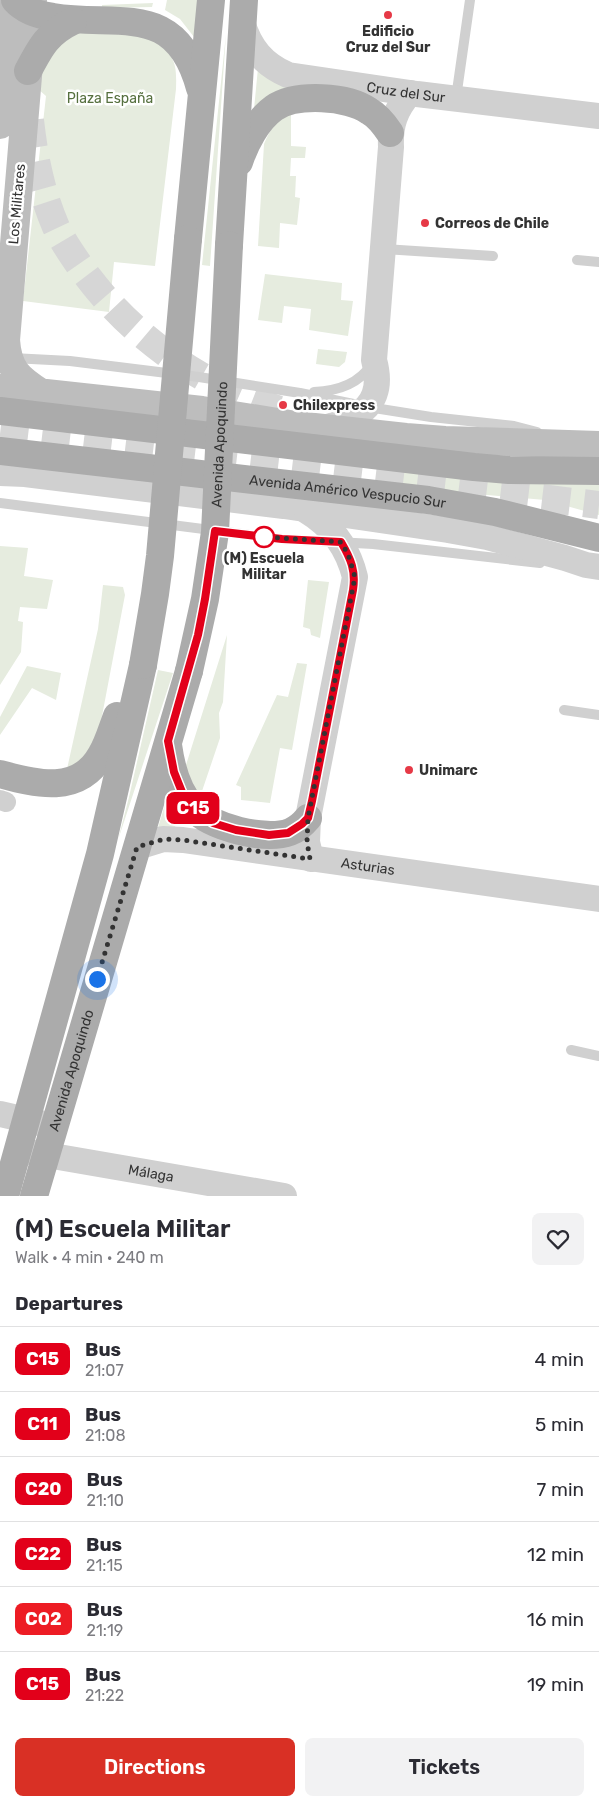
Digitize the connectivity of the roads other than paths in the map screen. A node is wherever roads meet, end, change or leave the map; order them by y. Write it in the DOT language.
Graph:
graph roads {
  1 [pos="211,0"];
  2 [pos="470,0"];
  3 [pos="23,3"];
  4 [pos="243,11"];
  5 [pos="73,21"];
  6 [pos="28,71"];
  7 [pos="202,94"];
  8 [pos="410,94"];
  9 [pos="456,99"];
  10 [pos="599,116"];
  11 [pos="0,125"];
  12 [pos="390,133"];
  13 [pos="234,178"];
  14 [pos="383,249"];
  15 [pos="493,256"];
  16 [pos="576,260"];
  17 [pos="599,262"];
  18 [pos="4,358"];
  19 [pos="374,360"];
  20 [pos="0,388"];
  21 [pos="42,393"];
  22 [pos="300,393"];
  23 [pos="368,407"];
  24 [pos="0,411"];
  25 [pos="322,428"];
  26 [pos="294,435"];
  27 [pos="594,444"];
  28 [pos="0,451"];
  29 [pos="599,470"];
  30 [pos="13,474"];
  31 [pos="0,479"];
  32 [pos="2,505"];
  33 [pos="295,508"];
  34 [pos="599,538"];
  35 [pos="341,542"];
  36 [pos="592,566"];
  37 [pos="141,672"];
  38 [pos="564,710"];
  39 [pos="599,716"];
  40 [pos="168,741"];
  41 [pos="0,774"];
  42 [pos="308,818"];
  43 [pos="137,847"];
  44 [pos="310,859"];
  45 [pos="599,899"];
  46 [pos="571,1050"];
  47 [pos="599,1056"];
  48 [pos="13,1117"];
  49 [pos="53,1126"];
  50 [pos="18,1150"];
  51 [pos="46,1155"];
  52 [pos="5,1196"];
  53 [pos="34,1196"];
  54 [pos="284,1196"];
  1 -- 7 [label="main road, Avenida Apoquindo"];
  2 -- 9 [label="lane"];
  3 -- 5 [label="main road"];
  3 -- 6 [label="main road, Los Militares"];
  3 -- 11 [label="main road"];
  4 -- 8 [label="street, Cruz del Sur"];
  4 -- 13 [label="main road, Avenida Apoquindo"];
  5 -- 6 [label="main road"];
  5 -- 7 [label="main road"];
  6 -- 18 [label="main road, Los Militares"];
  7 -- 37 [label="main road, Avenida Apoquindo, bridge"];
  8 -- 9 [label="street, Cruz del Sur"];
  8 -- 12 [label="street"];
  9 -- 10 [label="street, Cruz del Sur"];
  12 -- 13 [label="main road"];
  12 -- 14 [label="street"];
  13 -- 40 [label="main road, Avenida Apoquindo, bridge"];
  14 -- 15 [label="lane"];
  14 -- 19 [label="street"];
  16 -- 17 [label="lane"];
  18 -- 21 [label="main road, Los Militares"];
  18 -- 22 [label="lane"];
  19 -- 22 [label="lane"];
  19 -- 23 [label="street"];
  20 -- 21 [label="main road"];
  21 -- 26 [label="main road"];
  22 -- 23 [label="lane"];
  23 -- 25 [label="street"];
  23 -- 27 [label="lane"];
  24 -- 26 [label="main road"];
  25 -- 26 [label="main road"];
  25 -- 27 [label="main road"];
  26 -- 29 [label="main road"];
  28 -- 34 [label="main road, Avenida Américo Vespucio Sur"];
  30 -- 31 [label="street"];
  30 -- 33 [label="street, Avenida Américo Vespucio Sur"];
  32 -- 35 [label="lane, Avenida Américo Vespucio Sur"];
  33 -- 35 [label="street"];
  33 -- 36 [label="street, Avenida Américo Vespucio Sur"];
  35 -- 36 [label="lane, Avenida Américo Vespucio Sur"];
  35 -- 42 [label="street"];
  37 -- 41 [label="main road"];
  37 -- 48 [label="main road, Avenida Apoquindo"];
  38 -- 39 [label="lane"];
  40 -- 42 [label="main road"];
  40 -- 43 [label="main road, Avenida Apoquindo"];
  42 -- 44 [label="street"];
  43 -- 44 [label="street, Asturias"];
  43 -- 49 [label="main road, Avenida Apoquindo"];
  44 -- 45 [label="street, Asturias"];
  46 -- 47 [label="lane"];
  48 -- 49 [label="street"];
  48 -- 50 [label="main road, Avenida Apoquindo"];
  49 -- 51 [label="main road, Avenida Apoquindo"];
  50 -- 51 [label="street, Málaga"];
  50 -- 52 [label="main road, Avenida Apoquindo"];
  51 -- 53 [label="main road, Avenida Apoquindo"];
  51 -- 54 [label="street, Málaga"];
}
